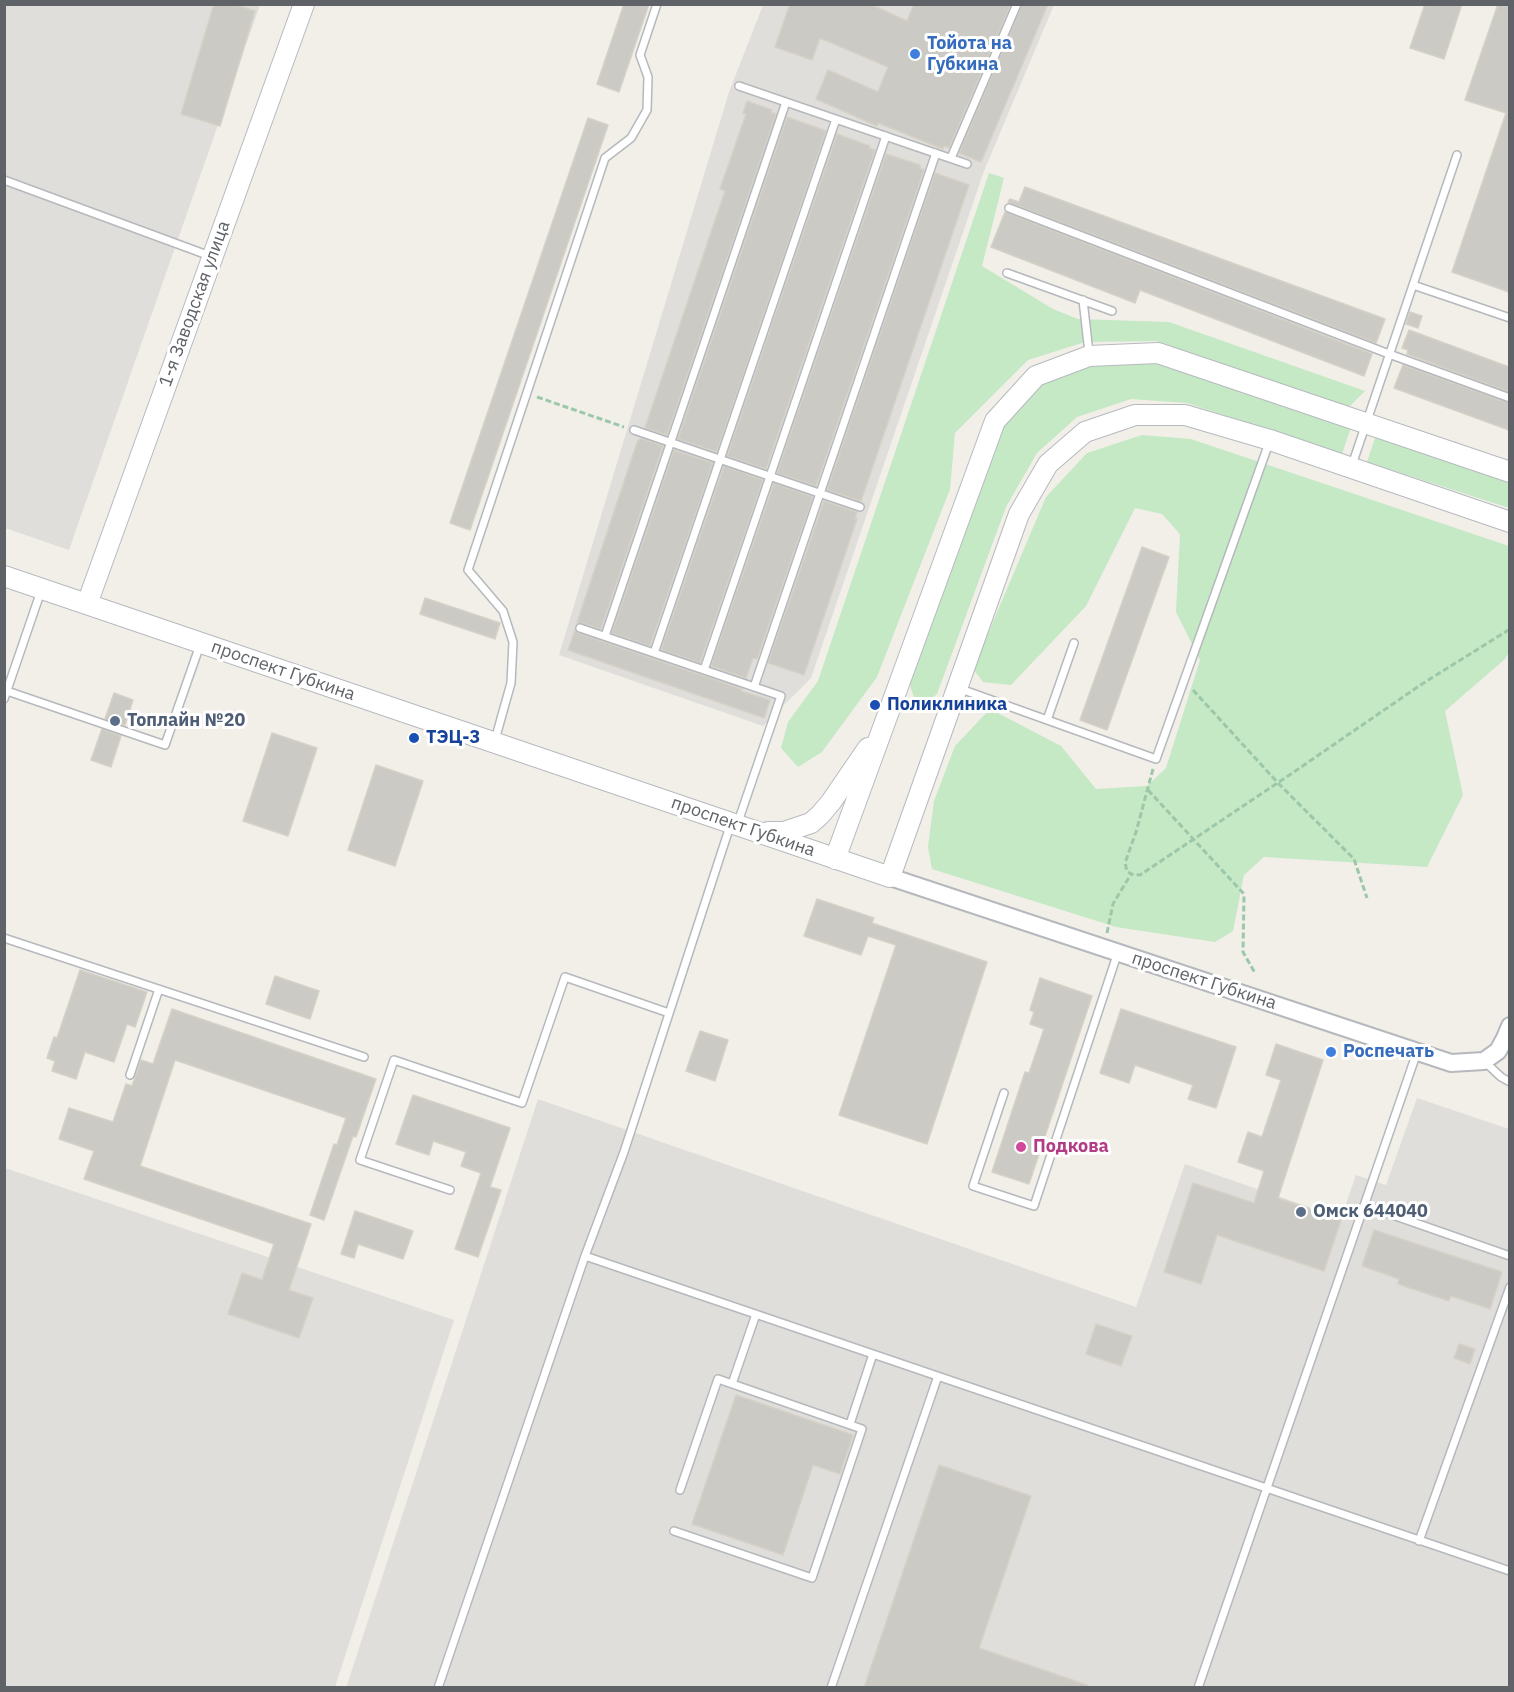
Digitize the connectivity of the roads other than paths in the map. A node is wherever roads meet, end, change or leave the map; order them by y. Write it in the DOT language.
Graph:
graph roads {
  1 [pos="304,4"];
  2 [pos="657,4"];
  3 [pos="1017,4"];
  4 [pos="738,86"];
  5 [pos="786,102"];
  6 [pos="836,119"];
  7 [pos="886,136"];
  8 [pos="936,153"];
  9 [pos="1457,155"];
  10 [pos="951,159"];
  11 [pos="967,164"];
  12 [pos="4,180"];
  13 [pos="1010,208"];
  14 [pos="213,257"];
  15 [pos="1007,273"];
  16 [pos="1413,285"];
  17 [pos="1083,300"];
  18 [pos="1112,311"];
  19 [pos="1509,318"];
  20 [pos="1389,354"];
  21 [pos="1089,356"];
  22 [pos="1509,398"];
  23 [pos="1366,423"];
  24 [pos="634,430"];
  25 [pos="1270,440"];
  26 [pos="670,442"];
  27 [pos="720,459"];
  28 [pos="1351,468"];
  29 [pos="1509,472"];
  30 [pos="770,477"];
  31 [pos="820,494"];
  32 [pos="860,507"];
  33 [pos="1509,522"];
  34 [pos="4,576"];
  35 [pos="42,589"];
  36 [pos="87,604"];
  37 [pos="580,628"];
  38 [pos="604,636"];
  39 [pos="200,643"];
  40 [pos="1074,643"];
  41 [pos="654,653"];
  42 [pos="704,670"];
  43 [pos="754,687"];
  44 [pos="957,688"];
  45 [pos="7,691"];
  46 [pos="4,699"];
  47 [pos="1047,720"];
  48 [pos="886,721"];
  49 [pos="495,742"];
  50 [pos="740,826"];
  51 [pos="836,859"];
  52 [pos="890,877"];
  53 [pos="4,938"];
  54 [pos="1111,950"];
  55 [pos="159,989"];
  56 [pos="669,1013"];
  57 [pos="1509,1026"];
  58 [pos="1417,1052"];
  59 [pos="364,1057"];
  60 [pos="1484,1060"];
  61 [pos="130,1075"];
  62 [pos="1509,1082"];
  63 [pos="1004,1093"];
  64 [pos="450,1190"];
  65 [pos="1364,1205"];
  66 [pos="585,1256"];
  67 [pos="1509,1256"];
  68 [pos="1509,1287"];
  69 [pos="756,1314"];
  70 [pos="873,1354"];
  71 [pos="938,1376"];
  72 [pos="732,1384"];
  73 [pos="850,1424"];
  74 [pos="1266,1488"];
  75 [pos="680,1490"];
  76 [pos="674,1531"];
  77 [pos="1419,1541"];
  78 [pos="1509,1571"];
  79 [pos="438,1688"];
  80 [pos="831,1688"];
  81 [pos="1198,1688"];
  1 -- 14 [label="main road, 1-я Заводская улица"];
  2 -- 49 [label="lane"];
  3 -- 10 [label="lane"];
  4 -- 5 [label="lane"];
  5 -- 6 [label="lane"];
  5 -- 26 [label="lane"];
  6 -- 7 [label="lane"];
  6 -- 27 [label="lane"];
  7 -- 8 [label="lane"];
  7 -- 30 [label="lane"];
  8 -- 10 [label="lane"];
  8 -- 31 [label="lane"];
  9 -- 16 [label="lane"];
  10 -- 11 [label="lane"];
  12 -- 14 [label="lane"];
  13 -- 20 [label="lane"];
  14 -- 36 [label="main road, 1-я Заводская улица"];
  15 -- 17 [label="lane"];
  16 -- 19 [label="lane"];
  16 -- 20 [label="lane"];
  17 -- 18 [label="lane"];
  17 -- 21 [label="lane"];
  20 -- 22 [label="lane"];
  20 -- 23 [label="lane"];
  21 -- 23 [label="main road"];
  21 -- 48 [label="main road"];
  23 -- 28 [label="lane"];
  23 -- 29 [label="main road"];
  24 -- 26 [label="lane"];
  25 -- 28 [label="main road"];
  25 -- 44 [label="main road"];
  25 -- 47 [label="lane"];
  26 -- 27 [label="lane"];
  26 -- 38 [label="lane"];
  27 -- 30 [label="lane"];
  27 -- 41 [label="lane"];
  28 -- 33 [label="main road"];
  30 -- 31 [label="lane"];
  30 -- 42 [label="lane"];
  31 -- 32 [label="lane"];
  31 -- 43 [label="lane"];
  34 -- 35 [label="main road, проспект Губкина"];
  35 -- 36 [label="main road, проспект Губкина"];
  35 -- 45 [label="lane"];
  36 -- 39 [label="main road, проспект Губкина"];
  37 -- 38 [label="lane"];
  38 -- 41 [label="lane"];
  39 -- 45 [label="lane"];
  39 -- 49 [label="main road, проспект Губкина"];
  40 -- 47 [label="lane"];
  41 -- 42 [label="lane"];
  42 -- 43 [label="lane"];
  43 -- 50 [label="lane"];
  44 -- 47 [label="lane"];
  44 -- 52 [label="main road"];
  45 -- 46 [label="lane"];
  48 -- 50 [label="main road"];
  48 -- 51 [label="main road"];
  49 -- 50 [label="main road, проспект Губкина"];
  50 -- 51 [label="main road, проспект Губкина"];
  50 -- 56 [label="lane"];
  51 -- 52 [label="main road, проспект Губкина"];
  52 -- 54 [label="street, проспект Губкина"];
  53 -- 55 [label="lane"];
  54 -- 58 [label="street, проспект Губкина"];
  54 -- 63 [label="lane"];
  55 -- 59 [label="lane"];
  55 -- 61 [label="lane"];
  56 -- 64 [label="lane"];
  56 -- 66 [label="lane"];
  57 -- 60 [label="street"];
  58 -- 60 [label="street, проспект Губкина"];
  58 -- 65 [label="lane"];
  60 -- 62 [label="lane"];
  65 -- 67 [label="lane"];
  65 -- 74 [label="lane"];
  66 -- 69 [label="lane"];
  66 -- 79 [label="lane"];
  68 -- 77 [label="lane"];
  69 -- 70 [label="lane"];
  69 -- 72 [label="lane"];
  70 -- 71 [label="lane"];
  70 -- 73 [label="lane"];
  71 -- 74 [label="lane"];
  71 -- 80 [label="lane"];
  72 -- 73 [label="lane"];
  72 -- 75 [label="lane"];
  73 -- 76 [label="lane"];
  74 -- 77 [label="lane"];
  74 -- 81 [label="lane"];
  77 -- 78 [label="lane"];
}
